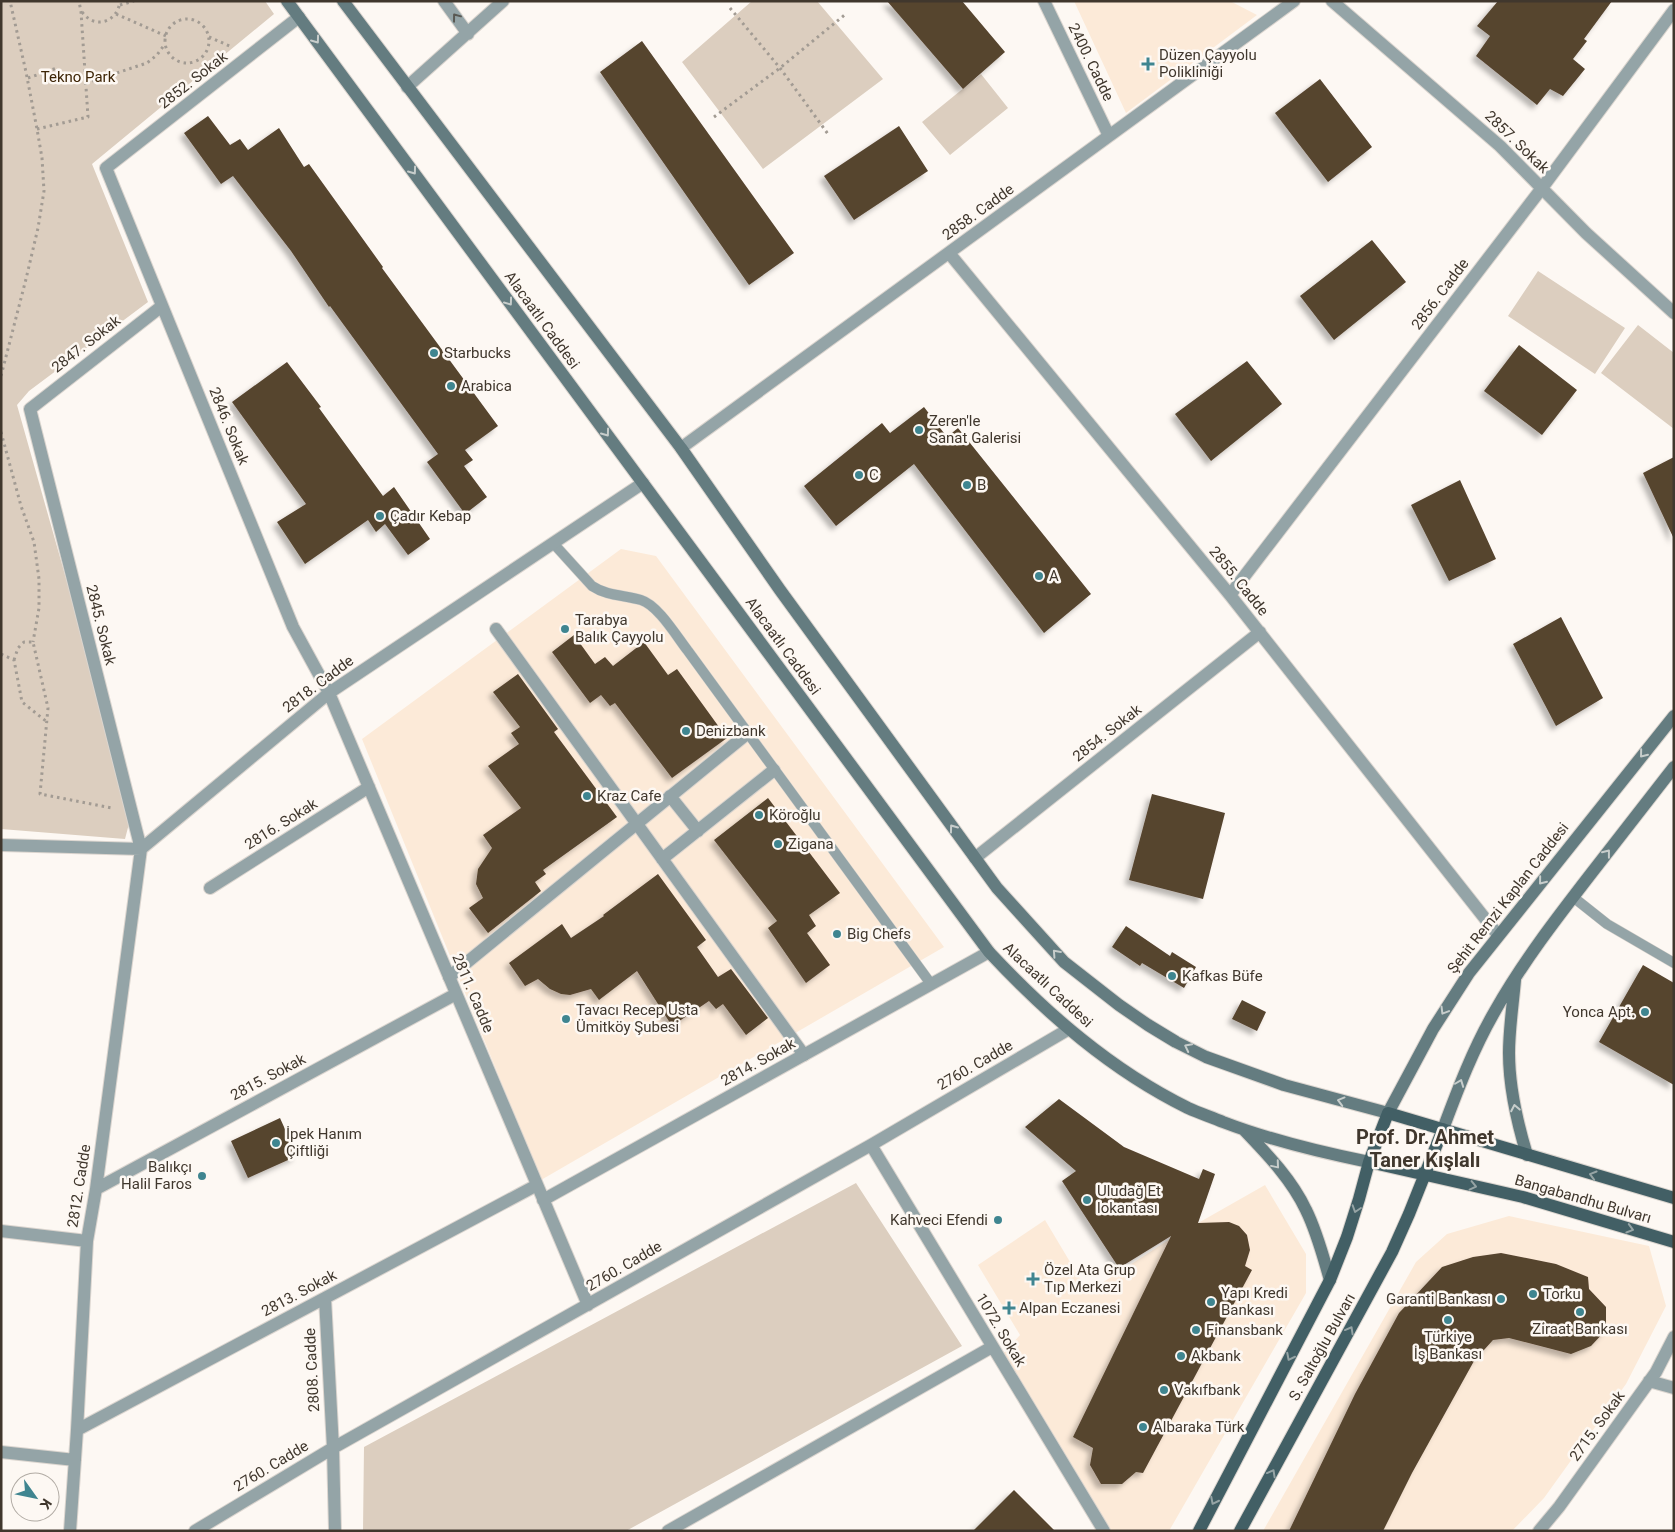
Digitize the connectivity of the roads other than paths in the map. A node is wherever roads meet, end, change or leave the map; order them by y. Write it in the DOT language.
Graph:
graph roads {
  1 [pos="287,1"];
  2 [pos="343,1"];
  3 [pos="444,1"];
  4 [pos="503,1"];
  5 [pos="1044,1"];
  6 [pos="1294,1"];
  7 [pos="1332,1"];
  8 [pos="1674,10"];
  9 [pos="299,17"];
  10 [pos="468,34"];
  11 [pos="407,87"];
  12 [pos="1109,136"];
  13 [pos="106,168"];
  14 [pos="1542,188"];
  15 [pos="949,253"];
  16 [pos="162,306"];
  17 [pos="1674,313"];
  18 [pos="30,409"];
  19 [pos="681,448"];
  20 [pos="643,483"];
  21 [pos="553,543"];
  22 [pos="1230,596"];
  23 [pos="496,629"];
  24 [pos="1260,632"];
  25 [pos="329,693"];
  26 [pos="1674,716"];
  27 [pos="748,733"];
  28 [pos="1674,767"];
  29 [pos="774,770"];
  30 [pos="369,788"];
  31 [pos="670,796"];
  32 [pos="637,824"];
  33 [pos="698,831"];
  34 [pos="1,845"];
  35 [pos="141,849"];
  36 [pos="975,858"];
  37 [pos="662,859"];
  38 [pos="210,888"];
  39 [pos="1573,897"];
  40 [pos="1498,935"];
  41 [pos="989,952"];
  42 [pos="1674,963"];
  43 [pos="1516,976"];
  44 [pos="449,977"];
  45 [pos="931,984"];
  46 [pos="456,994"];
  47 [pos="1069,1030"];
  48 [pos="804,1055"];
  49 [pos="1388,1113"];
  50 [pos="1443,1129"];
  51 [pos="1243,1130"];
  52 [pos="871,1145"];
  53 [pos="1527,1155"];
  54 [pos="1369,1162"];
  55 [pos="1425,1175"];
  56 [pos="537,1185"];
  57 [pos="96,1189"];
  58 [pos="1674,1198"];
  59 [pos="543,1200"];
  60 [pos="1,1231"];
  61 [pos="87,1241"];
  62 [pos="1674,1242"];
  63 [pos="1330,1280"];
  64 [pos="325,1298"];
  65 [pos="588,1305"];
  66 [pos="1674,1337"];
  67 [pos="992,1347"];
  68 [pos="1649,1381"];
  69 [pos="1674,1388"];
  70 [pos="77,1430"];
  71 [pos="333,1448"];
  72 [pos="1,1452"];
  73 [pos="75,1460"];
  74 [pos="70,1531"];
  75 [pos="195,1531"];
  76 [pos="335,1531"];
  77 [pos="668,1531"];
  78 [pos="1104,1531"];
  79 [pos="1199,1531"];
  80 [pos="1240,1531"];
  81 [pos="1539,1531"];
  1 -- 9 [label="main road, Alacaatlı Caddesi"];
  2 -- 11 [label="main road, Alacaatlı Caddesi"];
  10 -- 3 [label="street, one-way"];
  4 -- 10 [label="street"];
  5 -- 12 [label="street, 2400. Cadde"];
  6 -- 12 [label="street, 2858. Cadde"];
  7 -- 14 [label="street, 2857. Sokak"];
  8 -- 14 [label="street, 2856. Cadde"];
  9 -- 13 [label="street, 2852. Sokak"];
  9 -- 20 [label="main road, Alacaatlı Caddesi, one-way"];
  10 -- 11 [label="street"];
  11 -- 19 [label="main road, Alacaatlı Caddesi"];
  12 -- 15 [label="street, 2858. Cadde"];
  13 -- 16 [label="street, 2846. Sokak"];
  14 -- 17 [label="street, 2857. Sokak"];
  14 -- 22 [label="street, 2856. Cadde"];
  15 -- 19 [label="street, 2858. Cadde"];
  15 -- 22 [label="street, 2855. Cadde"];
  16 -- 18 [label="street, 2847. Sokak"];
  16 -- 25 [label="street, 2846. Sokak"];
  18 -- 35 [label="street, 2845. Sokak"];
  36 -- 19 [label="main road, Alacaatlı Caddesi, one-way"];
  20 -- 21 [label="street, 2818. Cadde"];
  20 -- 41 [label="main road, Alacaatlı Caddesi"];
  21 -- 25 [label="street, 2818. Cadde"];
  21 -- 27 [label="lane"];
  22 -- 24 [label="street, 2855. Cadde"];
  23 -- 32 [label="street"];
  24 -- 36 [label="street, 2854. Sokak"];
  24 -- 40 [label="street, 2855. Cadde"];
  25 -- 30 [label="street, 2811. Cadde"];
  25 -- 35 [label="street, 2818. Cadde"];
  26 -- 40 [label="main road, Şehit Remzi Kaplan Caddesi, one-way"];
  27 -- 29 [label="lane"];
  27 -- 31 [label="street"];
  39 -- 28 [label="main road, one-way"];
  29 -- 33 [label="street"];
  29 -- 45 [label="lane"];
  30 -- 38 [label="street, 2816. Sokak"];
  30 -- 44 [label="street, 2811. Cadde"];
  31 -- 32 [label="street"];
  31 -- 33 [label="street"];
  32 -- 37 [label="street"];
  32 -- 44 [label="street"];
  33 -- 37 [label="street"];
  34 -- 35 [label="street"];
  35 -- 57 [label="street, 2812. Cadde"];
  49 -- 36 [label="main road, Alacaatlı Caddesi, one-way"];
  37 -- 48 [label="street"];
  39 -- 42 [label="lane"];
  39 -- 43 [label="main road"];
  40 -- 49 [label="main road, Şehit Remzi Kaplan Caddesi, one-way"];
  41 -- 45 [label="street, 2814. Sokak"];
  41 -- 47 [label="main road, Alacaatlı Caddesi"];
  50 -- 43 [label="main road, one-way"];
  53 -- 43 [label="main road, one-way"];
  44 -- 46 [label="street, 2811. Cadde"];
  45 -- 48 [label="street, 2814. Sokak"];
  46 -- 56 [label="street, 2811. Cadde"];
  46 -- 57 [label="street, 2815. Sokak"];
  47 -- 51 [label="main road, Alacaatlı Caddesi"];
  47 -- 52 [label="street, 2760. Cadde"];
  48 -- 59 [label="street, 2814. Sokak"];
  49 -- 50 [label="main road, Bangabandhu Bulvarı"];
  49 -- 54 [label="main road, S. Saltoğlu Bulvarı"];
  50 -- 53 [label="main road, Bangabandhu Bulvarı"];
  50 -- 55 [label="main road, S. Saltoğlu Bulvarı"];
  51 -- 54 [label="main road, Alacaatlı Caddesi"];
  51 -- 63 [label="main road, one-way"];
  52 -- 65 [label="street, 2760. Cadde"];
  52 -- 67 [label="street, 1072. Sokak"];
  58 -- 53 [label="main road, Bangabandhu Bulvarı, one-way"];
  54 -- 55 [label="main road, Bangabandhu Bulvarı"];
  54 -- 63 [label="main road, S. Saltoğlu Bulvarı, one-way"];
  55 -- 62 [label="main road, Bangabandhu Bulvarı, one-way"];
  80 -- 55 [label="main road, S. Saltoğlu Bulvarı, one-way"];
  56 -- 59 [label="street, 2811. Cadde"];
  56 -- 64 [label="street, 2813. Sokak"];
  57 -- 61 [label="street, 2812. Cadde"];
  59 -- 65 [label="street, 2811. Cadde"];
  60 -- 61 [label="street"];
  61 -- 70 [label="street, 2812. Cadde"];
  63 -- 79 [label="main road, S. Saltoğlu Bulvarı, one-way"];
  64 -- 70 [label="street, 2813. Sokak"];
  64 -- 71 [label="street, 2808. Cadde"];
  65 -- 71 [label="street, 2760. Cadde"];
  66 -- 68 [label="street, 2715. Sokak"];
  67 -- 77 [label="street"];
  67 -- 78 [label="street, 1072. Sokak"];
  68 -- 69 [label="street"];
  68 -- 81 [label="street, 2715. Sokak"];
  70 -- 73 [label="street, 2812. Cadde"];
  71 -- 75 [label="street, 2760. Cadde"];
  71 -- 76 [label="street, 2808. Cadde"];
  72 -- 73 [label="street"];
  73 -- 74 [label="street, 2812. Cadde"];
}
